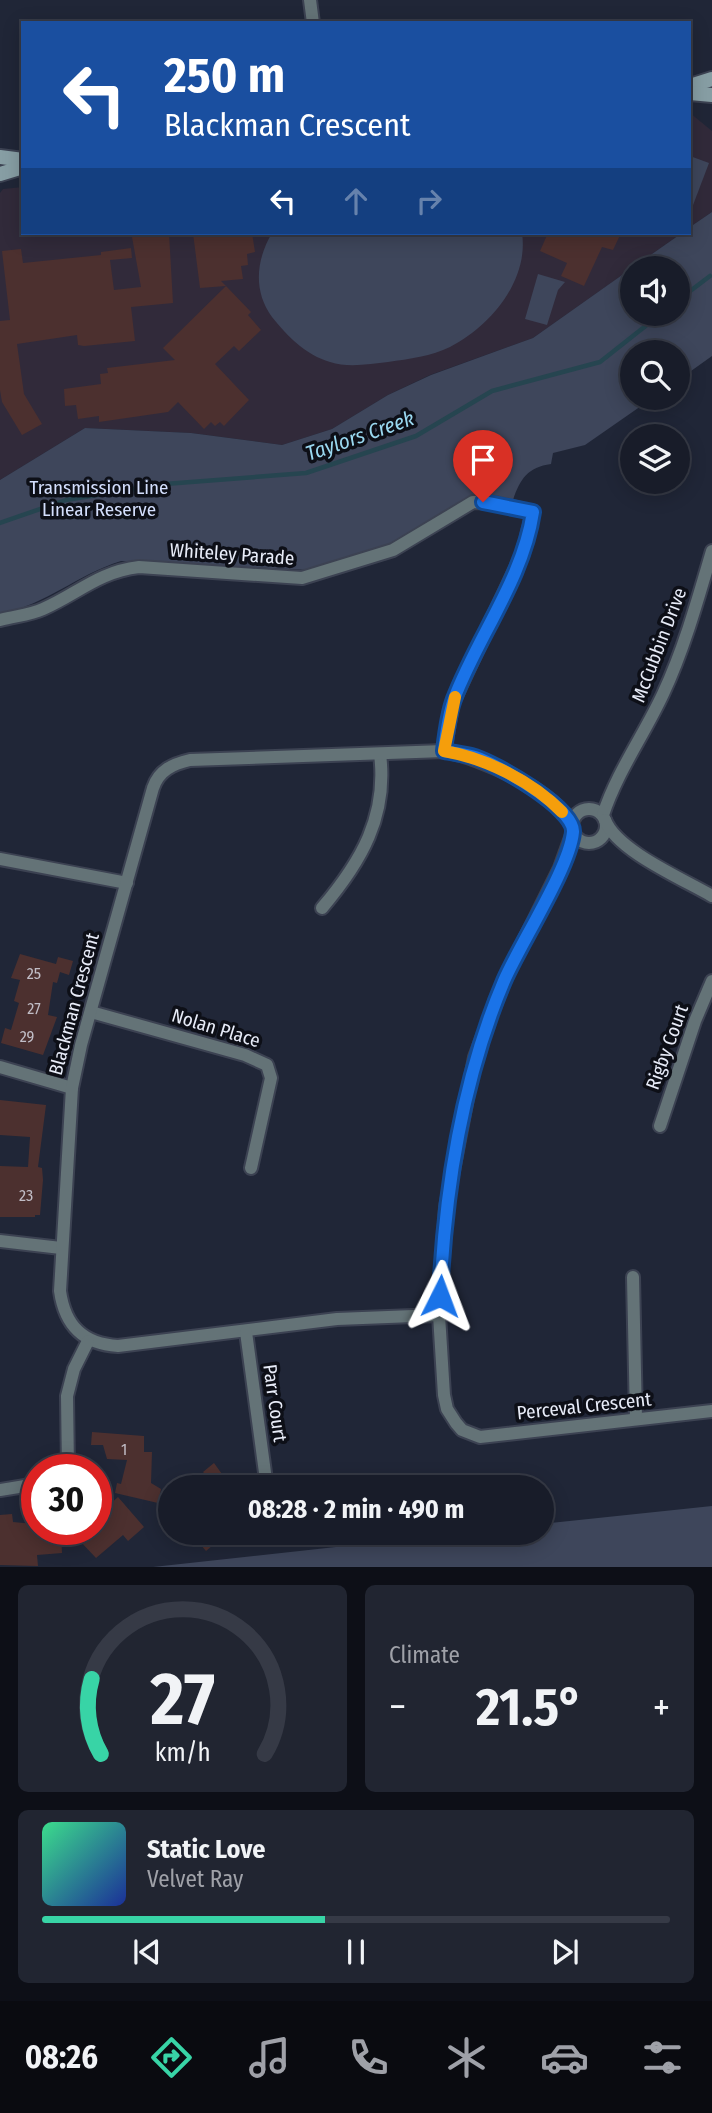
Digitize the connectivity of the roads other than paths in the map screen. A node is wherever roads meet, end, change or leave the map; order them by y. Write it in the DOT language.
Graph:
graph roads {
  1 [pos="310,0"];
  2 [pos="313,21"];
  3 [pos="712,79"];
  4 [pos="691,86"];
  5 [pos="691,93"];
  6 [pos="712,95"];
  7 [pos="0,157"];
  8 [pos="21,160"];
  9 [pos="21,168"];
  10 [pos="0,174"];
  11 [pos="712,551"];
  12 [pos="0,620"];
  13 [pos="444,751"];
  14 [pos="380,754"];
  15 [pos="613,786"];
  16 [pos="555,804"];
  17 [pos="587,809"];
  18 [pos="604,818"];
  19 [pos="572,830"];
  20 [pos="592,842"];
  21 [pos="630,848"];
  22 [pos="0,859"];
  23 [pos="560,868"];
  24 [pos="127,883"];
  25 [pos="712,896"];
  26 [pos="322,908"];
  27 [pos="712,981"];
  28 [pos="91,1012"];
  29 [pos="0,1067"];
  30 [pos="72,1088"];
  31 [pos="660,1126"];
  32 [pos="251,1168"];
  33 [pos="0,1241"];
  34 [pos="61,1248"];
  35 [pos="633,1277"];
  36 [pos="439,1315"];
  37 [pos="246,1332"];
  38 [pos="88,1341"];
  39 [pos="712,1411"];
  40 [pos="636,1419"];
  41 [pos="68,1454"];
  42 [pos="265,1475"];
  43 [pos="21,1487"];
  44 [pos="0,1490"];
  1 -- 2 [label="street"];
  3 -- 4 [label="street"];
  5 -- 6 [label="street"];
  7 -- 8 [label="street"];
  9 -- 10 [label="street"];
  11 -- 15 [label="street, McCubbin Drive"];
  12 -- 13 [label="street, Whiteley Parade"];
  13 -- 14 [label="street, Blackman Crescent"];
  13 -- 16 [label="street, Blackman Crescent"];
  14 -- 24 [label="street, Blackman Crescent"];
  14 -- 26 [label="street"];
  15 -- 17 [label="street, McCubbin Drive"];
  15 -- 18 [label="street, McCubbin Drive"];
  16 -- 17 [label="street, Blackman Crescent"];
  16 -- 19 [label="street, Blackman Crescent"];
  17 -- 18 [label="street"];
  17 -- 19 [label="street"];
  18 -- 20 [label="street"];
  18 -- 21 [label="street"];
  19 -- 20 [label="street"];
  19 -- 23 [label="street"];
  20 -- 21 [label="street"];
  20 -- 23 [label="street"];
  21 -- 25 [label="street"];
  22 -- 24 [label="street"];
  23 -- 36 [label="street"];
  24 -- 28 [label="street, Blackman Crescent"];
  27 -- 31 [label="street, Rigby Court"];
  28 -- 30 [label="street, Blackman Crescent"];
  28 -- 32 [label="street, Nolan Place"];
  29 -- 30 [label="street"];
  30 -- 34 [label="street, Blackman Crescent"];
  33 -- 34 [label="street"];
  34 -- 38 [label="street, Blackman Crescent"];
  35 -- 40 [label="street"];
  36 -- 37 [label="street"];
  36 -- 40 [label="street, Perceval Crescent"];
  37 -- 38 [label="street"];
  37 -- 42 [label="street, Parr Court"];
  38 -- 41 [label="street"];
  39 -- 40 [label="street, Perceval Crescent"];
  43 -- 44 [label="street"];
}
